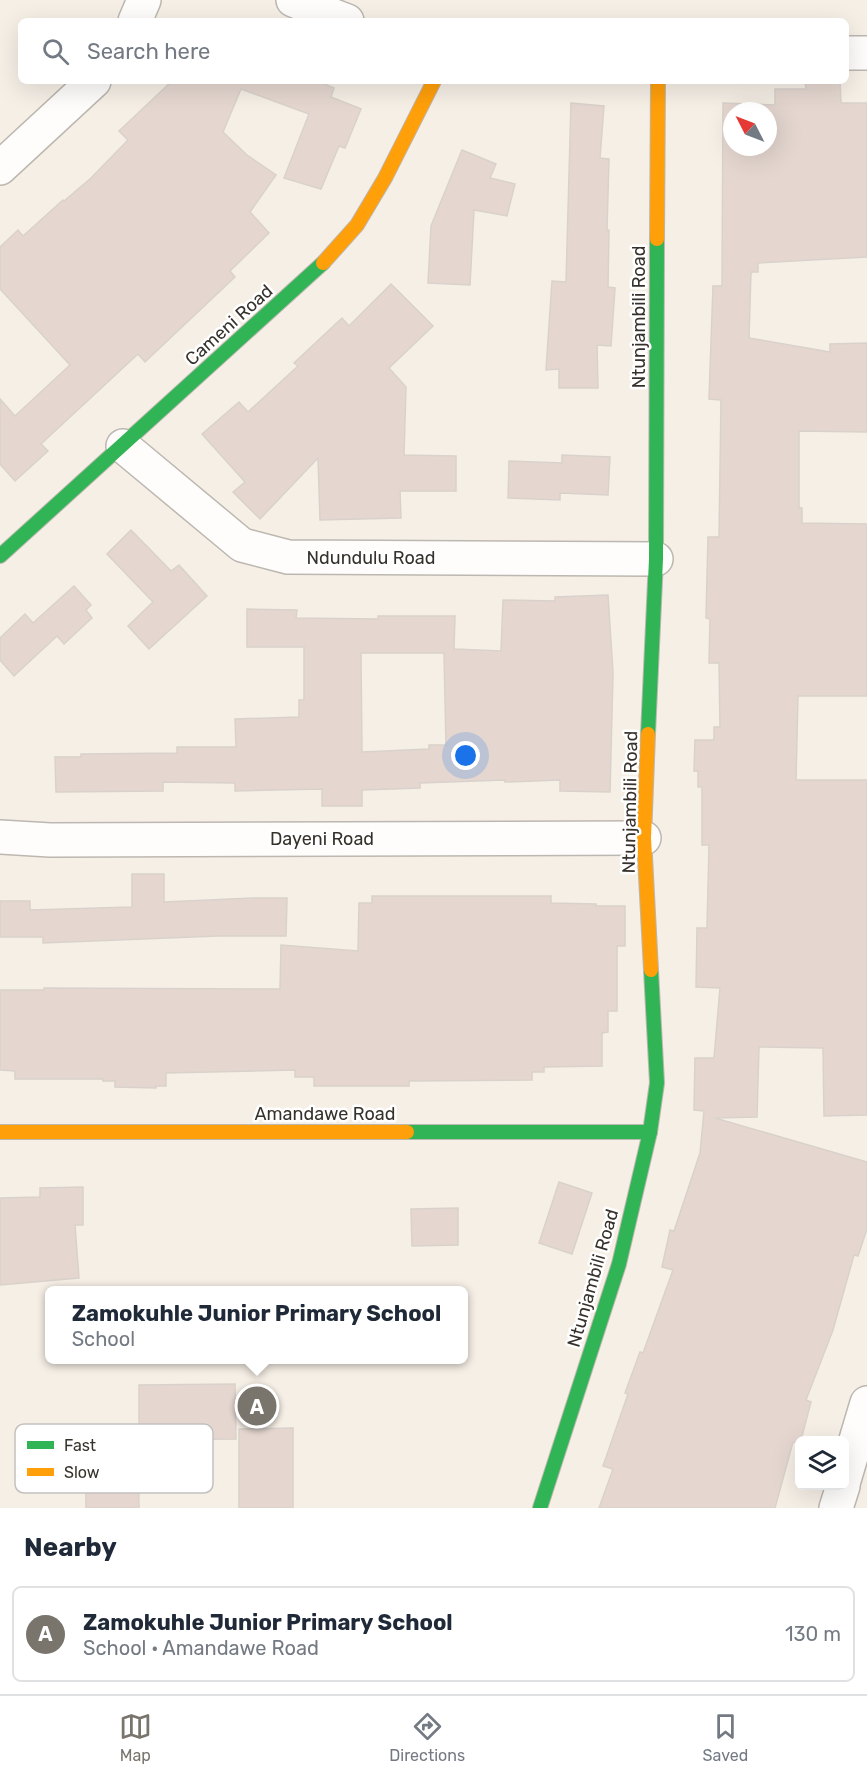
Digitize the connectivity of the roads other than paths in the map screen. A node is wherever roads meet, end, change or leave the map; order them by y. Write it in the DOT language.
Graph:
graph roads {
  1 [pos="144,0"];
  2 [pos="293,0"];
  3 [pos="136,18"];
  4 [pos="339,18"];
  5 [pos="849,53"];
  6 [pos="867,53"];
  7 [pos="91,84"];
  8 [pos="432,84"];
  9 [pos="658,84"];
  10 [pos="0,168"];
  11 [pos="123,446"];
  12 [pos="0,556"];
  13 [pos="656,559"];
  14 [pos="0,837"];
  15 [pos="644,838"];
  16 [pos="0,1132"];
  17 [pos="650,1132"];
  18 [pos="867,1403"];
  19 [pos="849,1463"];
  20 [pos="841,1490"];
  21 [pos="540,1508"];
  22 [pos="836,1508"];
  1 -- 3 [label="street"];
  2 -- 4 [label="street"];
  5 -- 6 [label="street"];
  7 -- 10 [label="street"];
  8 -- 11 [label="street, Cameni Road"];
  9 -- 13 [label="street, Ntunjambili Road"];
  11 -- 12 [label="street, Cameni Road"];
  11 -- 13 [label="street, Ndundulu Road"];
  13 -- 15 [label="street, Ntunjambili Road"];
  14 -- 15 [label="street, Dayeni Road"];
  15 -- 17 [label="street, Ntunjambili Road"];
  16 -- 17 [label="street, Amandawe Road"];
  17 -- 21 [label="street, Ntunjambili Road"];
  18 -- 19 [label="street"];
  20 -- 22 [label="street"];
}
